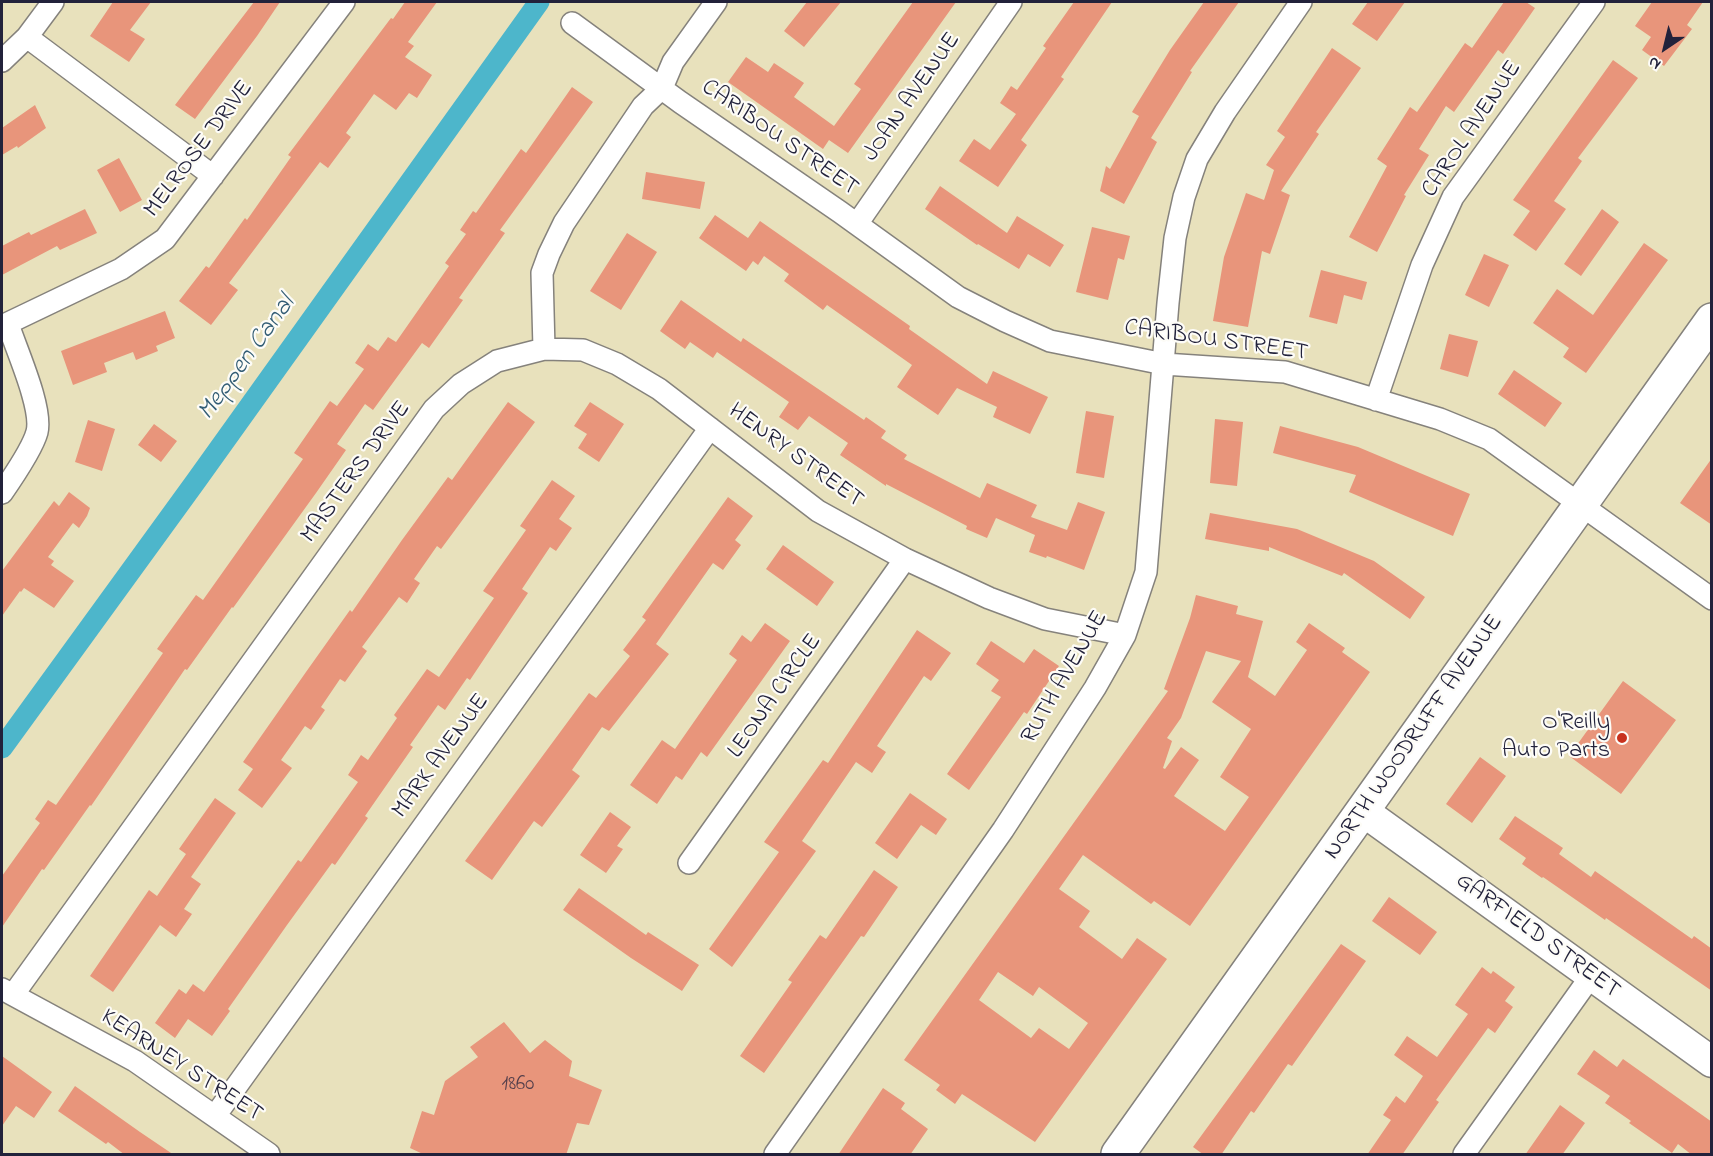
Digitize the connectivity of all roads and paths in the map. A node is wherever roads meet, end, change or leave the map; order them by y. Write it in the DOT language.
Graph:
graph roads {
  1 [pos="53,2"];
  2 [pos="344,2"];
  3 [pos="716,2"];
  4 [pos="1011,2"];
  5 [pos="1301,2"];
  6 [pos="1594,2"];
  7 [pos="572,23"];
  8 [pos="27,37"];
  9 [pos="2,61"];
  10 [pos="662,88"];
  11 [pos="213,176"];
  12 [pos="857,224"];
  13 [pos="1712,320"];
  14 [pos="5,325"];
  15 [pos="544,349"];
  16 [pos="1164,364"];
  17 [pos="1376,400"];
  18 [pos="710,428"];
  19 [pos="2,493"];
  20 [pos="1581,505"];
  21 [pos="905,560"];
  22 [pos="1712,599"];
  23 [pos="1125,635"];
  24 [pos="1363,811"];
  25 [pos="689,863"];
  26 [pos="1592,976"];
  27 [pos="7,992"];
  28 [pos="1712,1062"];
  29 [pos="215,1116"];
  30 [pos="269,1155"];
  31 [pos="775,1155"];
  32 [pos="1118,1155"];
  33 [pos="1464,1155"];
  1 -- 8 [label="street"];
  2 -- 11 [label="street, MELROSE DRIVE"];
  3 -- 10 [label="street"];
  4 -- 12 [label="street, JOAN AVENUE"];
  5 -- 16 [label="street, RUTH AVENUE"];
  6 -- 17 [label="street, CAROL AVENUE"];
  7 -- 10 [label="street, CARIBOU STREET"];
  8 -- 9 [label="street"];
  8 -- 11 [label="street"];
  10 -- 12 [label="street, CARIBOU STREET"];
  10 -- 15 [label="street"];
  11 -- 14 [label="street, MELROSE DRIVE"];
  12 -- 16 [label="street, CARIBOU STREET"];
  13 -- 20 [label="main road, NORTH WOODRUFF AVENUE"];
  14 -- 19 [label="street"];
  15 -- 18 [label="street, HENRY STREET"];
  15 -- 27 [label="street, MASTERS DRIVE"];
  16 -- 17 [label="street, CARIBOU STREET"];
  16 -- 23 [label="street, RUTH AVENUE"];
  17 -- 20 [label="street, CARIBOU STREET"];
  18 -- 21 [label="street, HENRY STREET"];
  18 -- 29 [label="street, MARK AVENUE"];
  20 -- 22 [label="street, CARIBOU STREET"];
  20 -- 24 [label="main road, NORTH WOODRUFF AVENUE"];
  21 -- 23 [label="street, HENRY STREET"];
  21 -- 25 [label="street, LEONA CIRCLE"];
  23 -- 31 [label="street, RUTH AVENUE"];
  24 -- 26 [label="street, GARFIELD STREET"];
  24 -- 32 [label="main road, NORTH WOODRUFF AVENUE"];
  26 -- 28 [label="street, GARFIELD STREET"];
  26 -- 33 [label="street"];
  27 -- 29 [label="street, KEARNEY STREET"];
  29 -- 30 [label="street, KEARNEY STREET"];
}
